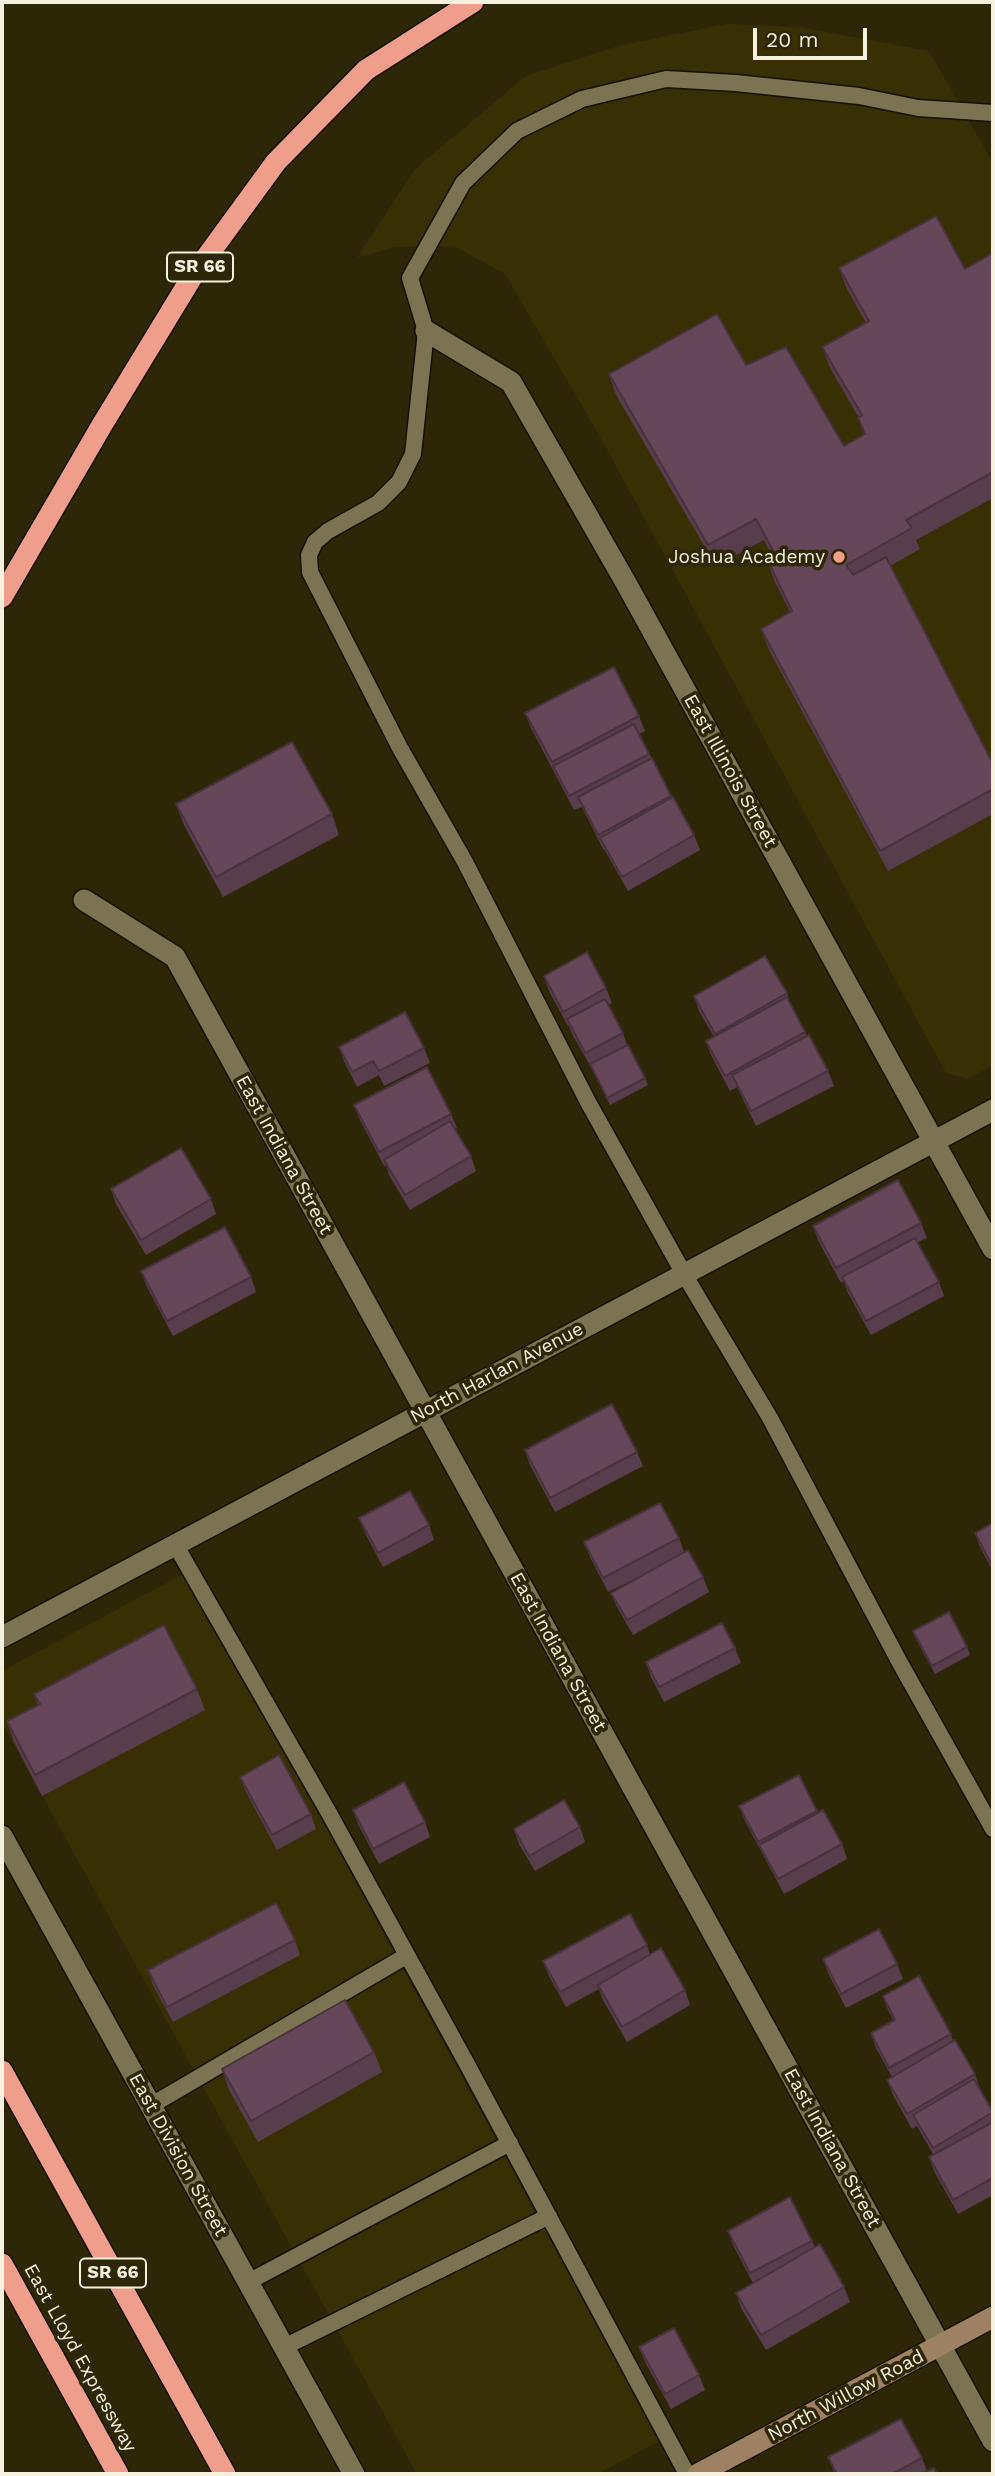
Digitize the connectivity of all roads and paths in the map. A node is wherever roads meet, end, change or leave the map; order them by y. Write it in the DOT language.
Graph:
graph roads {
  1 [pos="473,2"];
  2 [pos="993,113"];
  3 [pos="426,331"];
  4 [pos="2,597"];
  5 [pos="84,900"];
  6 [pos="993,1110"];
  7 [pos="934,1141"];
  8 [pos="993,1249"];
  9 [pos="684,1274"];
  10 [pos="426,1411"];
  11 [pos="175,1544"];
  12 [pos="2,1637"];
  13 [pos="993,1829"];
  14 [pos="2,1836"];
  15 [pos="406,1956"];
  16 [pos="2,2071"];
  17 [pos="150,2106"];
  18 [pos="510,2143"];
  19 [pos="549,2216"];
  20 [pos="2,2264"];
  21 [pos="248,2282"];
  22 [pos="993,2317"];
  23 [pos="941,2345"];
  24 [pos="284,2347"];
  25 [pos="993,2441"];
  26 [pos="118,2474"];
  27 [pos="225,2474"];
  28 [pos="354,2474"];
  29 [pos="687,2474"];
  30 [pos="698,2474"];
  1 -- 4 [label="highway, SR 66"];
  2 -- 3 [label="lane"];
  3 -- 7 [label="street, East Illinois Street"];
  3 -- 9 [label="lane"];
  5 -- 10 [label="street, East Indiana Street"];
  6 -- 7 [label="street, North Harlan Avenue"];
  7 -- 8 [label="street, East Illinois Street"];
  7 -- 9 [label="street, North Harlan Avenue"];
  9 -- 10 [label="street, North Harlan Avenue"];
  9 -- 13 [label="lane"];
  10 -- 11 [label="street, North Harlan Avenue"];
  10 -- 23 [label="street, East Indiana Street"];
  11 -- 12 [label="street, North Harlan Avenue"];
  11 -- 15 [label="lane"];
  14 -- 17 [label="street, East Division Street"];
  15 -- 17 [label="lane"];
  15 -- 18 [label="lane"];
  16 -- 27 [label="highway, SR 66"];
  17 -- 21 [label="street, East Division Street"];
  18 -- 19 [label="lane"];
  18 -- 21 [label="lane"];
  19 -- 24 [label="lane"];
  19 -- 29 [label="lane"];
  20 -- 26 [label="highway, East Lloyd Expressway"];
  21 -- 24 [label="street, East Division Street"];
  22 -- 23 [label="street, North Willow Road"];
  23 -- 25 [label="street, East Indiana Street"];
  23 -- 30 [label="street, North Willow Road"];
  24 -- 28 [label="street, East Division Street"];
}
